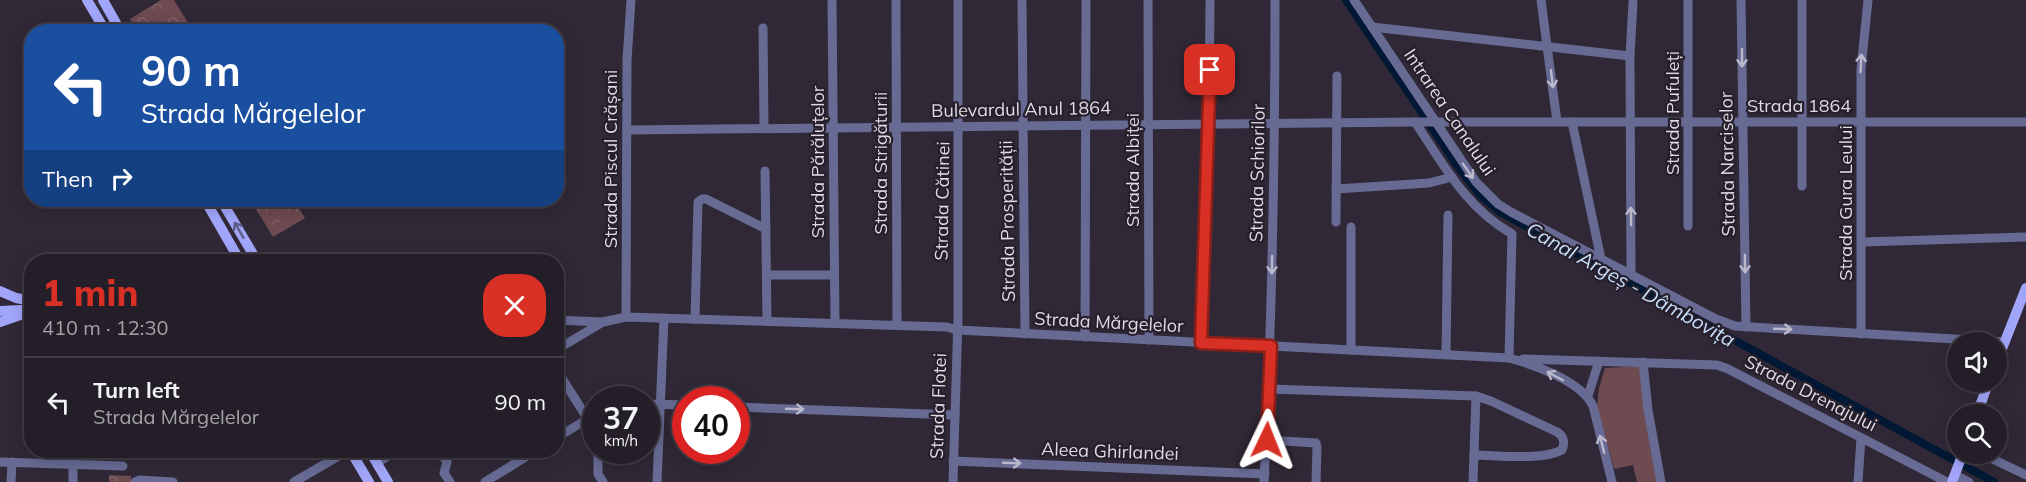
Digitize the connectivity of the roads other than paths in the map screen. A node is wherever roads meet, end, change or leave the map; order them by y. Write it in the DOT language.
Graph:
graph roads {
  1 [pos="87,0"];
  2 [pos="103,0"];
  3 [pos="631,0"];
  4 [pos="832,0"];
  5 [pos="896,0"];
  6 [pos="958,0"];
  7 [pos="1022,0"];
  8 [pos="1086,0"];
  9 [pos="1148,0"];
  10 [pos="1210,0"];
  11 [pos="1275,0"];
  12 [pos="1354,0"];
  13 [pos="1541,0"];
  14 [pos="1688,0"];
  15 [pos="1741,0"];
  16 [pos="1802,0"];
  17 [pos="1868,0"];
  18 [pos="1633,2"];
  19 [pos="101,24"];
  20 [pos="117,24"];
  21 [pos="1372,27"];
  22 [pos="762,28"];
  23 [pos="1548,46"];
  24 [pos="1630,56"];
  25 [pos="1337,76"];
  26 [pos="1688,121"];
  27 [pos="1742,121"];
  28 [pos="1802,121"];
  29 [pos="1862,121"];
  30 [pos="1338,122"];
  31 [pos="1415,122"];
  32 [pos="1436,122"];
  33 [pos="1557,122"];
  34 [pos="1572,122"];
  35 [pos="1630,122"];
  36 [pos="2026,122"];
  37 [pos="1275,123"];
  38 [pos="1148,124"];
  39 [pos="1209,124"];
  40 [pos="1086,125"];
  41 [pos="959,126"];
  42 [pos="1022,126"];
  43 [pos="897,127"];
  44 [pos="764,128"];
  45 [pos="833,128"];
  46 [pos="627,130"];
  47 [pos="765,171"];
  48 [pos="1452,177"];
  49 [pos="1802,186"];
  50 [pos="1336,189"];
  51 [pos="209,207"];
  52 [pos="225,207"];
  53 [pos="1448,215"];
  54 [pos="1336,222"];
  55 [pos="1689,226"];
  56 [pos="1350,227"];
  57 [pos="766,229"];
  58 [pos="2026,237"];
  59 [pos="229,240"];
  60 [pos="1862,242"];
  61 [pos="229,254"];
  62 [pos="236,254"];
  63 [pos="253,254"];
  64 [pos="1601,259"];
  65 [pos="767,274"];
  66 [pos="834,275"];
  67 [pos="1631,275"];
  68 [pos="2026,288"];
  69 [pos="0,291"];
  70 [pos="24,300"];
  71 [pos="24,310"];
  72 [pos="0,311"];
  73 [pos="24,313"];
  74 [pos="626,317"];
  75 [pos="664,318"];
  76 [pos="695,319"];
  77 [pos="564,320"];
  78 [pos="767,321"];
  79 [pos="0,322"];
  80 [pos="603,322"];
  81 [pos="835,323"];
  82 [pos="897,325"];
  83 [pos="1746,327"];
  84 [pos="957,330"];
  85 [pos="1025,334"];
  86 [pos="1861,334"];
  87 [pos="1085,337"];
  88 [pos="2007,337"];
  89 [pos="1947,339"];
  90 [pos="1149,340"];
  91 [pos="1201,343"];
  92 [pos="564,345"];
  93 [pos="1271,346"];
  94 [pos="1352,350"];
  95 [pos="1446,354"];
  96 [pos="1509,358"];
  97 [pos="1599,361"];
  98 [pos="1643,362"];
  99 [pos="564,379"];
  100 [pos="1269,389"];
  101 [pos="1476,396"];
  102 [pos="1588,396"];
  103 [pos="582,403"];
  104 [pos="661,404"];
  105 [pos="672,404"];
  106 [pos="750,408"];
  107 [pos="955,415"];
  108 [pos="582,422"];
  109 [pos="564,433"];
  110 [pos="1862,438"];
  111 [pos="1267,440"];
  112 [pos="1474,455"];
  113 [pos="336,458"];
  114 [pos="354,458"];
  115 [pos="374,458"];
  116 [pos="385,458"];
  117 [pos="444,458"];
  118 [pos="524,458"];
  119 [pos="953,461"];
  120 [pos="0,462"];
  121 [pos="12,462"];
  122 [pos="377,463"];
  123 [pos="598,464"];
  124 [pos="1958,464"];
  125 [pos="2003,464"];
  126 [pos="73,465"];
  127 [pos="123,466"];
  128 [pos="2026,475"];
  129 [pos="1264,478"];
  130 [pos="1951,480"];
  131 [pos="137,481"];
  132 [pos="11,482"];
  133 [pos="72,482"];
  134 [pos="173,482"];
  135 [pos="295,482"];
  136 [pos="369,482"];
  137 [pos="388,482"];
  138 [pos="450,482"];
  139 [pos="485,482"];
  140 [pos="603,482"];
  141 [pos="657,482"];
  142 [pos="953,482"];
  143 [pos="1316,482"];
  144 [pos="1473,482"];
  145 [pos="1610,482"];
  146 [pos="1661,482"];
  147 [pos="1858,482"];
  148 [pos="1968,482"];
  1 -- 19 [label="main road"];
  2 -- 20 [label="main road"];
  3 -- 46 [label="street, Strada Piscul Crășani"];
  4 -- 45 [label="street, Strada Părăluțelor"];
  5 -- 43 [label="street, Strada Strigăturii"];
  6 -- 41 [label="street, Strada Cătinei"];
  7 -- 42 [label="street, Strada Prosperității"];
  8 -- 40 [label="street"];
  9 -- 38 [label="street, Strada Albiței"];
  10 -- 39 [label="street"];
  11 -- 37 [label="street, Strada Schiorilor"];
  12 -- 21 [label="street, Intrarea Canalului"];
  13 -- 23 [label="street"];
  14 -- 26 [label="street, Strada Pufuleți"];
  15 -- 27 [label="street, Strada Narciselor, one-way"];
  16 -- 28 [label="street"];
  29 -- 17 [label="street, Strada Gura Leului, one-way"];
  18 -- 24 [label="street"];
  21 -- 23 [label="street"];
  21 -- 32 [label="street, Intrarea Canalului"];
  22 -- 44 [label="street"];
  23 -- 24 [label="street"];
  23 -- 33 [label="street, one-way"];
  24 -- 35 [label="street"];
  25 -- 30 [label="street"];
  26 -- 27 [label="street, Strada 1864"];
  26 -- 35 [label="street, Strada 1864"];
  26 -- 55 [label="street, Strada Pufuleți"];
  27 -- 28 [label="street, Strada 1864"];
  27 -- 83 [label="street, Strada Narciselor, one-way"];
  28 -- 29 [label="street, Strada 1864"];
  28 -- 49 [label="street"];
  29 -- 36 [label="street, Strada 1864"];
  29 -- 60 [label="street, Strada Gura Leului"];
  30 -- 31 [label="street, Bulevardul Anul 1864"];
  30 -- 37 [label="street, Bulevardul Anul 1864"];
  30 -- 50 [label="street"];
  31 -- 32 [label="street, Strada 1864"];
  31 -- 48 [label="street"];
  32 -- 33 [label="street, Strada 1864"];
  32 -- 64 [label="street, Intrarea Canalului, one-way"];
  33 -- 34 [label="street, Strada 1864"];
  34 -- 35 [label="street, Strada 1864"];
  34 -- 64 [label="street"];
  67 -- 35 [label="street, one-way"];
  37 -- 39 [label="street, Bulevardul Anul 1864"];
  37 -- 93 [label="street, Strada Schiorilor, one-way"];
  38 -- 39 [label="street, Bulevardul Anul 1864"];
  38 -- 40 [label="street, Bulevardul Anul 1864"];
  38 -- 90 [label="street, Strada Albiței"];
  39 -- 91 [label="street"];
  40 -- 42 [label="street, Bulevardul Anul 1864"];
  40 -- 87 [label="street"];
  41 -- 42 [label="street, Bulevardul Anul 1864"];
  41 -- 43 [label="street, Bulevardul Anul 1864"];
  41 -- 84 [label="street, Strada Cătinei"];
  42 -- 85 [label="street, Strada Prosperității"];
  43 -- 45 [label="street, Bulevardul Anul 1864"];
  43 -- 82 [label="street, Strada Strigăturii"];
  44 -- 45 [label="street, Bulevardul Anul 1864"];
  44 -- 46 [label="street, Bulevardul Anul 1864"];
  45 -- 66 [label="street, Strada Părăluțelor"];
  46 -- 74 [label="street, Strada Piscul Crășani"];
  47 -- 57 [label="street"];
  48 -- 50 [label="street"];
  48 -- 96 [label="street"];
  50 -- 54 [label="street"];
  51 -- 59 [label="main road"];
  63 -- 52 [label="main road, one-way"];
  53 -- 95 [label="street"];
  56 -- 94 [label="street"];
  57 -- 65 [label="street"];
  57 -- 76 [label="street"];
  58 -- 60 [label="street"];
  59 -- 61 [label="main road"];
  59 -- 62 [label="main road"];
  60 -- 86 [label="street, Strada Gura Leului"];
  64 -- 67 [label="street, Intrarea Canalului"];
  65 -- 66 [label="street"];
  65 -- 78 [label="street"];
  66 -- 81 [label="street, Strada Părăluțelor"];
  67 -- 83 [label="street, Intrarea Canalului"];
  68 -- 88 [label="main road"];
  69 -- 70 [label="main road"];
  71 -- 72 [label="main road"];
  73 -- 79 [label="main road"];
  74 -- 75 [label="street, Strada Mărgelelor"];
  74 -- 80 [label="street, Strada Mărgelelor"];
  75 -- 76 [label="street, Strada Mărgelelor"];
  75 -- 104 [label="street"];
  76 -- 78 [label="street, Strada Mărgelelor"];
  77 -- 80 [label="street, Strada Mărgelelor"];
  78 -- 81 [label="street, Strada Mărgelelor"];
  80 -- 92 [label="street, Strada Mărgelelor"];
  81 -- 82 [label="street, Strada Mărgelelor"];
  82 -- 84 [label="street, Strada Mărgelelor"];
  83 -- 86 [label="street, Intrarea Canalului, one-way"];
  84 -- 85 [label="street, Strada Mărgelelor"];
  84 -- 107 [label="street, Strada Flotei"];
  85 -- 87 [label="street, Strada Mărgelelor"];
  86 -- 89 [label="street, Intrarea Canalului"];
  87 -- 90 [label="street, Strada Mărgelelor"];
  90 -- 91 [label="street, Strada Mărgelelor"];
  91 -- 93 [label="street, Strada Mărgelelor"];
  93 -- 94 [label="street, Strada Mărgelelor"];
  93 -- 100 [label="street, Strada Schiorilor"];
  94 -- 95 [label="street, Strada Mărgelelor"];
  95 -- 96 [label="street, Strada Mărgelelor"];
  96 -- 97 [label="street, Strada Drenajului"];
  102 -- 96 [label="street, Strada Mărgelelor, one-way"];
  97 -- 98 [label="street, Strada Drenajului"];
  97 -- 102 [label="street"];
  98 -- 110 [label="street, Strada Drenajului"];
  98 -- 146 [label="street"];
  99 -- 103 [label="street"];
  100 -- 101 [label="street"];
  100 -- 111 [label="street, Strada Schiorilor"];
  101 -- 112 [label="street"];
  101 -- 112 [label="street"];
  145 -- 102 [label="street, one-way"];
  104 -- 105 [label="street"];
  104 -- 141 [label="street"];
  106 -- 107 [label="street, one-way"];
  107 -- 119 [label="street, Strada Flotei"];
  108 -- 109 [label="street"];
  110 -- 130 [label="street, Strada Drenajului"];
  110 -- 147 [label="street"];
  111 -- 129 [label="street, Strada Schiorilor"];
  111 -- 143 [label="street"];
  112 -- 144 [label="street"];
  113 -- 135 [label="street"];
  114 -- 136 [label="main road"];
  115 -- 122 [label="main road"];
  116 -- 122 [label="street"];
  117 -- 138 [label="street"];
  118 -- 139 [label="street"];
  119 -- 129 [label="street, Aleea Ghirlandei, one-way"];
  119 -- 142 [label="street, Strada Flotei"];
  120 -- 121 [label="street"];
  121 -- 126 [label="street"];
  121 -- 132 [label="street"];
  122 -- 137 [label="main road"];
  123 -- 140 [label="street"];
  124 -- 130 [label="main road"];
  125 -- 128 [label="street"];
  126 -- 127 [label="street"];
  126 -- 133 [label="street"];
  130 -- 148 [label="street, Strada Drenajului"];
  131 -- 134 [label="street"];
}
